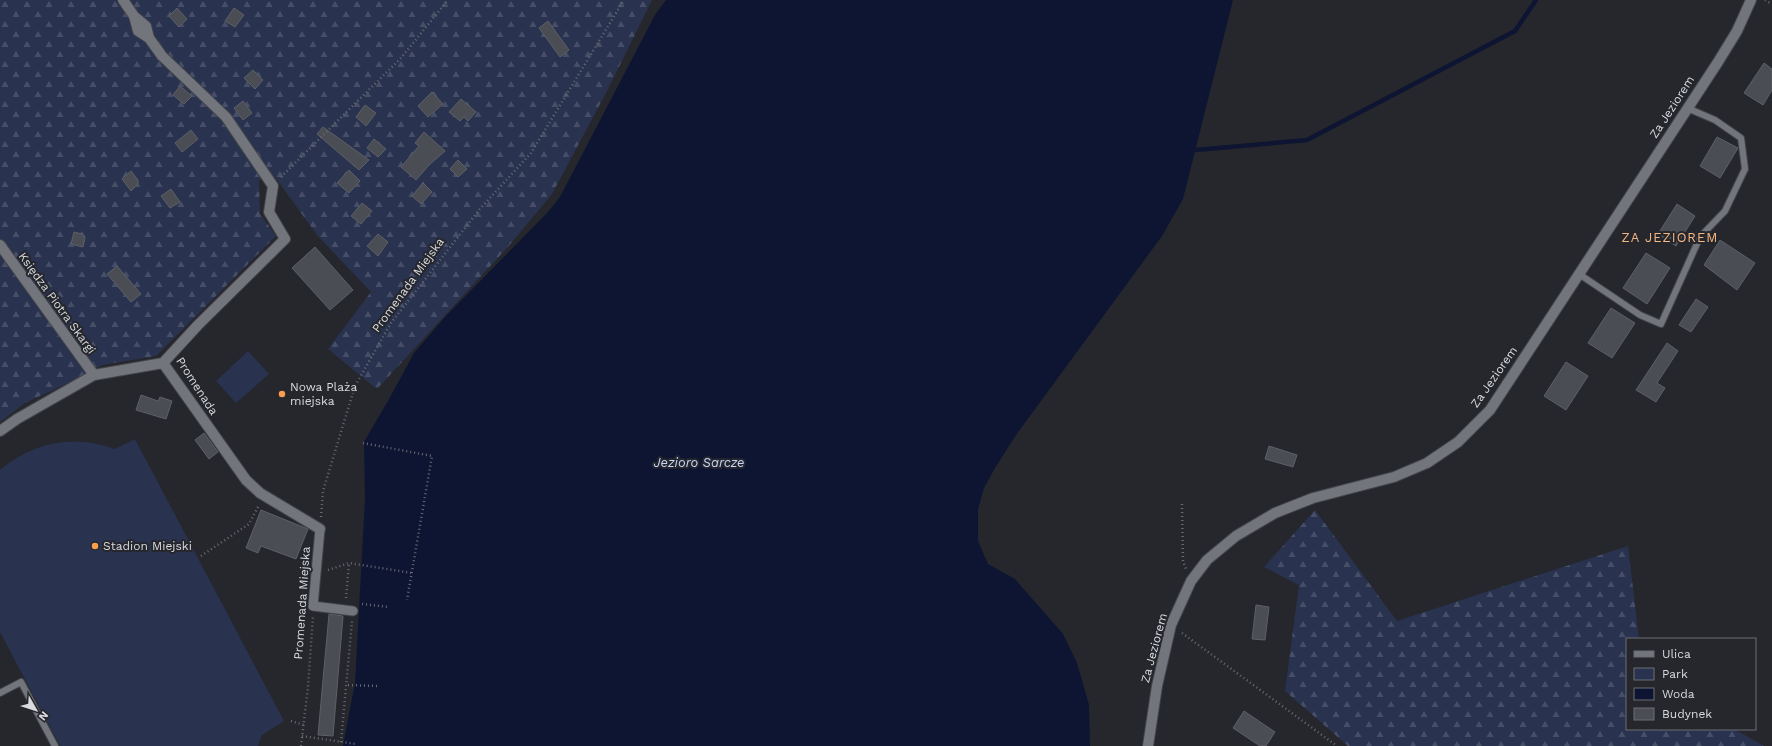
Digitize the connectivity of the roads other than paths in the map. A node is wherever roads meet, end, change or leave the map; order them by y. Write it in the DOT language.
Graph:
graph roads {
  1 [pos="123,0"];
  2 [pos="1751,0"];
  3 [pos="1687,108"];
  4 [pos="0,245"];
  5 [pos="1579,274"];
  6 [pos="163,363"];
  7 [pos="94,376"];
  8 [pos="0,431"];
  9 [pos="320,529"];
  10 [pos="349,610"];
  11 [pos="0,693"];
  12 [pos="55,746"];
  13 [pos="1148,746"];
  1 -- 6 [label="street, Promenada"];
  2 -- 3 [label="street, Za Jeziorem"];
  3 -- 5 [label="street, Za Jeziorem"];
  3 -- 5 [label="lane"];
  4 -- 7 [label="street, Księdza Piotra Skargi"];
  5 -- 13 [label="street, Za Jeziorem"];
  6 -- 7 [label="street"];
  6 -- 9 [label="street, Promenada"];
  7 -- 8 [label="street"];
  9 -- 10 [label="street, Promenada Miejska"];
  11 -- 12 [label="lane"];
}
